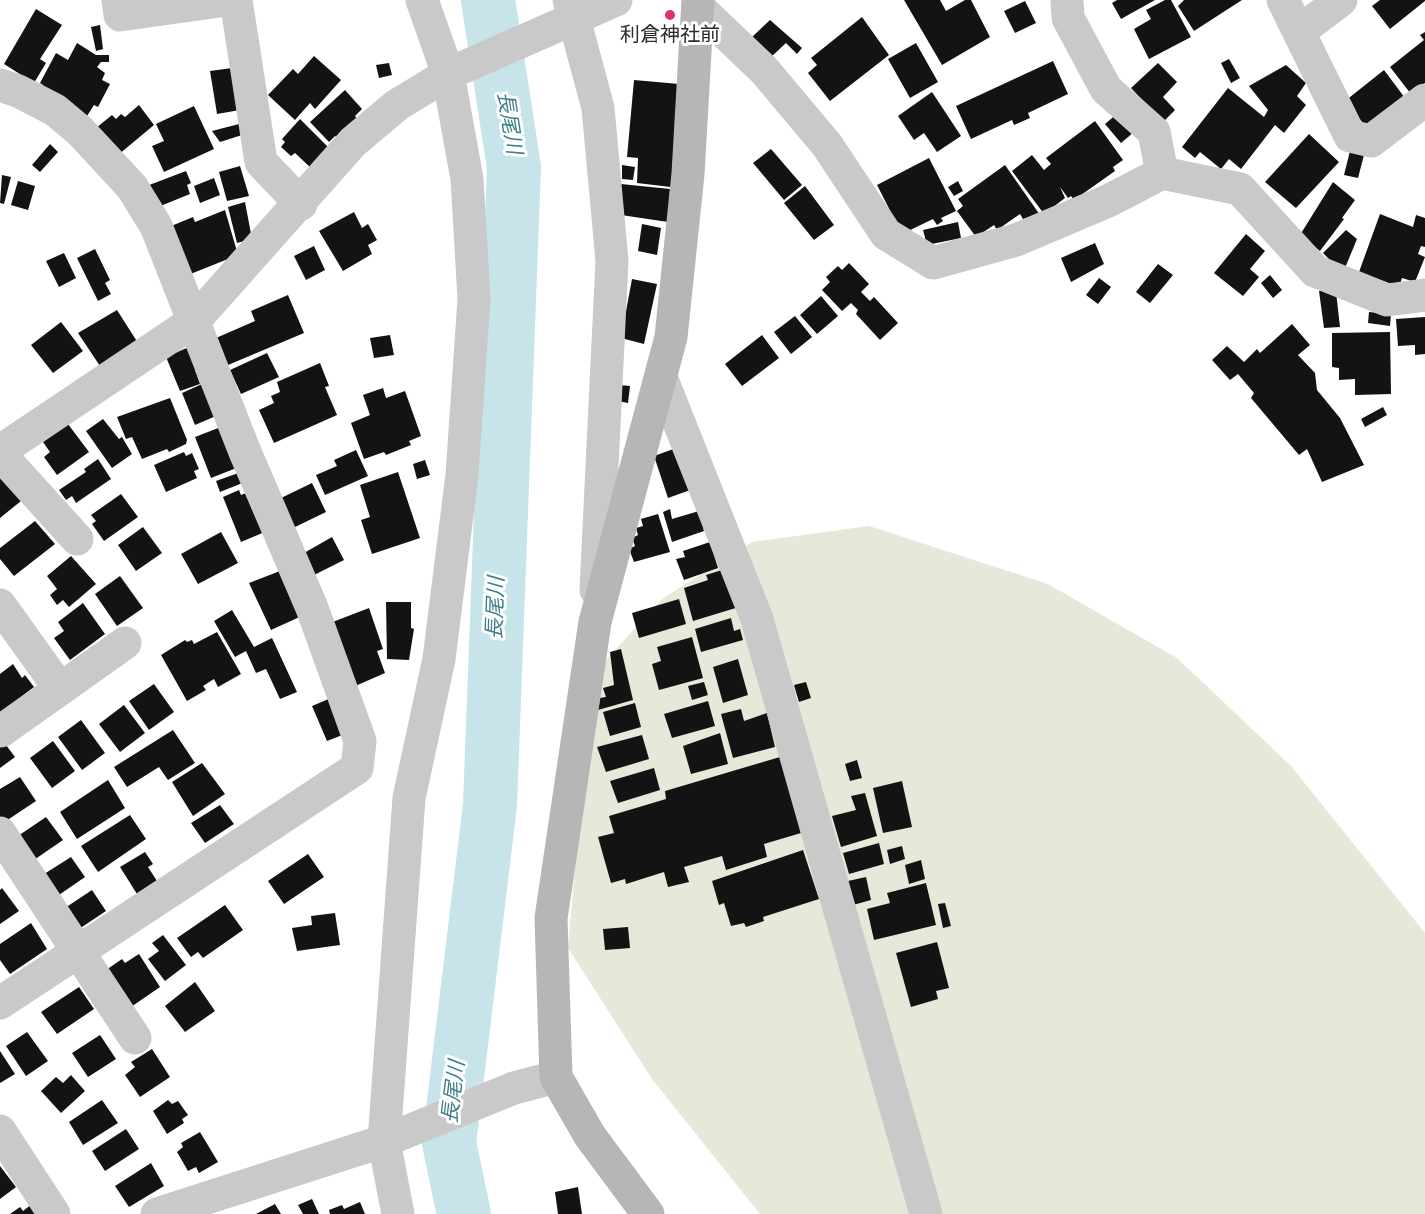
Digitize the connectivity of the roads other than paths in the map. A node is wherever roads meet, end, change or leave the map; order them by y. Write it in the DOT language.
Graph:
graph roads {
  1 [pos="118,0"];
  2 [pos="227,0"];
  3 [pos="236,0"];
  4 [pos="422,0"];
  5 [pos="616,0"];
  6 [pos="1067,0"];
  7 [pos="1283,0"];
  8 [pos="1341,0"];
  9 [pos="698,3"];
  10 [pos="568,15"];
  11 [pos="1300,31"];
  12 [pos="448,74"];
  13 [pos="0,85"];
  14 [pos="1425,100"];
  15 [pos="1162,172"];
  16 [pos="301,204"];
  17 [pos="1425,295"];
  18 [pos="194,321"];
  19 [pos="661,377"];
  20 [pos="0,453"];
  21 [pos="76,539"];
  22 [pos="0,605"];
  23 [pos="595,622"];
  24 [pos="125,643"];
  25 [pos="60,689"];
  26 [pos="1,731"];
  27 [pos="0,833"];
  28 [pos="80,950"];
  29 [pos="0,1003"];
  30 [pos="135,1038"];
  31 [pos="556,1077"];
  32 [pos="0,1131"];
  33 [pos="397,1136"];
  34 [pos="54,1214"];
  35 [pos="157,1214"];
  36 [pos="398,1214"];
  37 [pos="648,1214"];
  38 [pos="926,1214"];
  1 -- 2 [label="street"];
  3 -- 16 [label="street"];
  4 -- 12 [label="street"];
  5 -- 10 [label="street"];
  6 -- 15 [label="street"];
  7 -- 11 [label="street"];
  8 -- 11 [label="street"];
  9 -- 15 [label="street"];
  9 -- 19 [label="street"];
  10 -- 12 [label="street"];
  10 -- 23 [label="street"];
  11 -- 14 [label="street"];
  12 -- 16 [label="street"];
  12 -- 33 [label="street"];
  13 -- 18 [label="street"];
  15 -- 17 [label="street"];
  16 -- 18 [label="street"];
  18 -- 20 [label="street"];
  18 -- 28 [label="street"];
  19 -- 23 [label="street"];
  19 -- 38 [label="street"];
  20 -- 21 [label="street"];
  22 -- 25 [label="street"];
  23 -- 31 [label="street"];
  24 -- 25 [label="street"];
  25 -- 26 [label="street"];
  27 -- 28 [label="street"];
  28 -- 29 [label="street"];
  28 -- 30 [label="street"];
  31 -- 33 [label="street"];
  31 -- 37 [label="street"];
  32 -- 34 [label="street"];
  33 -- 35 [label="street"];
  33 -- 36 [label="street"];
}
